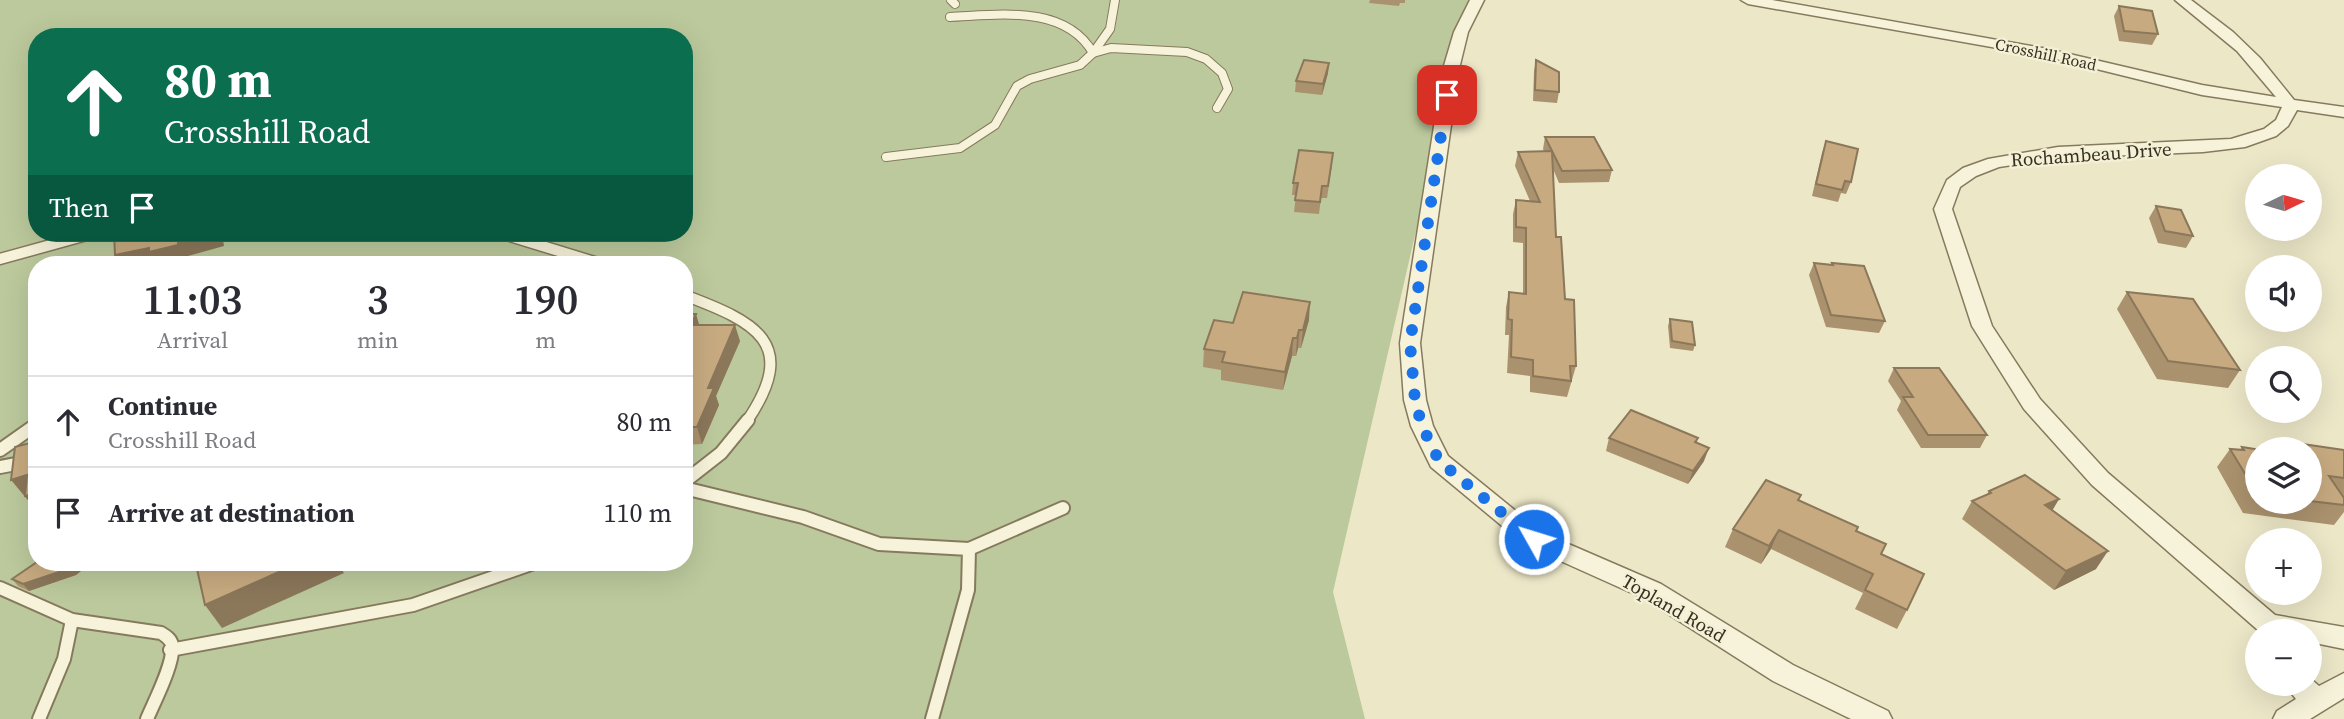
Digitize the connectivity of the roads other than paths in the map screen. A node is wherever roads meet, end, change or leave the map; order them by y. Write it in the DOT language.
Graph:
graph roads {
  1 [pos="1115,0"];
  2 [pos="1477,0"];
  3 [pos="1748,0"];
  4 [pos="2182,0"];
  5 [pos="950,17"];
  6 [pos="1093,53"];
  7 [pos="2291,106"];
  8 [pos="1217,108"];
  9 [pos="2344,112"];
  10 [pos="886,157"];
  11 [pos="63,242"];
  12 [pos="529,242"];
  13 [pos="574,256"];
  14 [pos="0,260"];
  15 [pos="693,299"];
  16 [pos="28,431"];
  17 [pos="0,450"];
  18 [pos="28,462"];
  19 [pos="0,467"];
  20 [pos="693,475"];
  21 [pos="693,490"];
  22 [pos="1063,508"];
  23 [pos="969,549"];
  24 [pos="511,571"];
  25 [pos="0,588"];
  26 [pos="2258,619"];
  27 [pos="72,620"];
  28 [pos="2322,635"];
  29 [pos="2344,638"];
  30 [pos="170,650"];
  31 [pos="2344,684"];
  32 [pos="2322,690"];
  33 [pos="2306,696"];
  34 [pos="39,719"];
  35 [pos="147,719"];
  36 [pos="932,719"];
  37 [pos="1878,719"];
  38 [pos="2287,719"];
  1 -- 6 [label="lane"];
  2 -- 37 [label="street, Topland Road"];
  3 -- 7 [label="street, Crosshill Road"];
  4 -- 7 [label="street"];
  5 -- 6 [label="lane"];
  6 -- 8 [label="lane"];
  6 -- 10 [label="lane"];
  7 -- 9 [label="street, Crosshill Road"];
  7 -- 26 [label="street, Rochambeau Drive"];
  11 -- 14 [label="lane"];
  12 -- 13 [label="lane"];
  15 -- 20 [label="lane"];
  16 -- 17 [label="lane"];
  18 -- 19 [label="lane"];
  21 -- 23 [label="lane"];
  22 -- 23 [label="lane"];
  23 -- 36 [label="lane"];
  24 -- 30 [label="lane"];
  25 -- 27 [label="lane"];
  27 -- 30 [label="lane"];
  27 -- 34 [label="lane"];
  28 -- 29 [label="street, Rochambeau Drive"];
  30 -- 35 [label="lane"];
  31 -- 32 [label="street"];
  33 -- 38 [label="street"];
}
